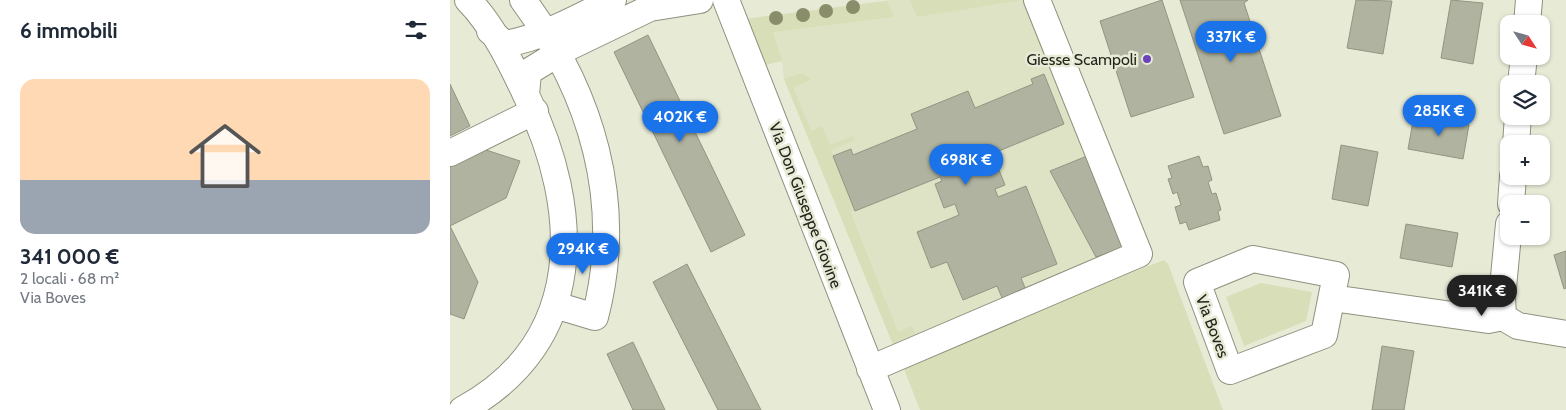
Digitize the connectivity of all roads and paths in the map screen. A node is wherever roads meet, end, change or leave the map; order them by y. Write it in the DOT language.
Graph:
graph roads {
  1 [pos="468,0"];
  2 [pos="523,0"];
  3 [pos="613,0"];
  4 [pos="700,0"];
  5 [pos="726,0"];
  6 [pos="1037,0"];
  7 [pos="1529,0"];
  8 [pos="1528,15"];
  9 [pos="490,31"];
  10 [pos="552,43"];
  11 [pos="530,103"];
  12 [pos="450,153"];
  13 [pos="1507,245"];
  14 [pos="1332,298"];
  15 [pos="555,305"];
  16 [pos="1503,316"];
  17 [pos="1566,334"];
  18 [pos="870,369"];
  19 [pos="462,410"];
  20 [pos="887,410"];
  1 -- 9 [label="street"];
  2 -- 10 [label="street"];
  3 -- 10 [label="street"];
  4 -- 10 [label="street"];
  5 -- 18 [label="street, Via Don Giuseppe Giovine"];
  6 -- 18 [label="street"];
  7 -- 8 [label="street"];
  9 -- 10 [label="street"];
  9 -- 11 [label="street"];
  10 -- 11 [label="street"];
  10 -- 15 [label="street"];
  11 -- 12 [label="street"];
  11 -- 15 [label="street"];
  13 -- 16 [label="street"];
  14 -- 14 [label="street, Via Boves"];
  14 -- 16 [label="street"];
  15 -- 19 [label="street"];
  16 -- 17 [label="street"];
  18 -- 20 [label="street, Via Don Giuseppe Giovine"];
}
